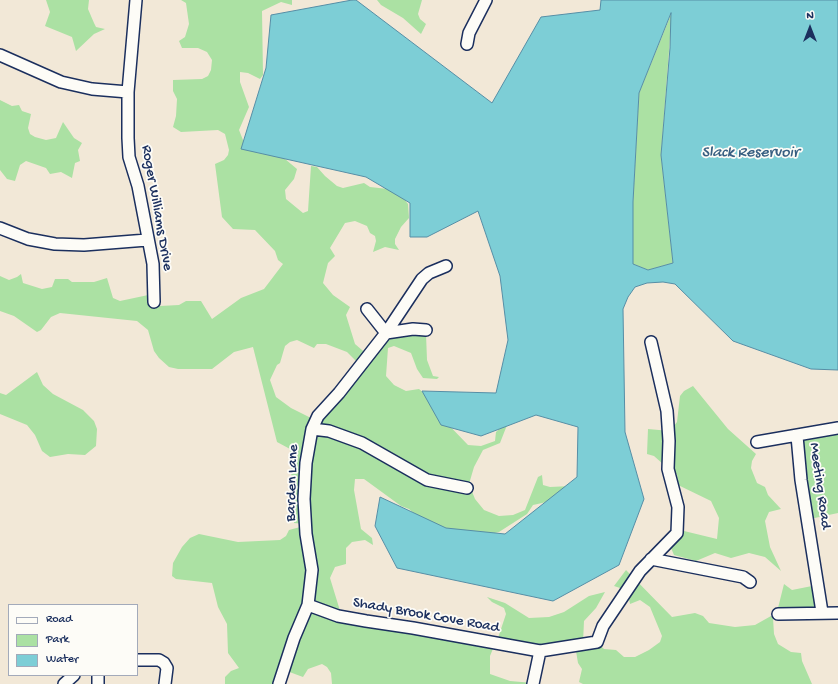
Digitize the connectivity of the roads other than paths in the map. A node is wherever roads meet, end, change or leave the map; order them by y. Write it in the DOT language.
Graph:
graph roads {
  1 [pos="136,0"];
  2 [pos="486,0"];
  3 [pos="467,44"];
  4 [pos="0,55"];
  5 [pos="128,92"];
  6 [pos="0,228"];
  7 [pos="147,240"];
  8 [pos="446,266"];
  9 [pos="154,302"];
  10 [pos="367,309"];
  11 [pos="426,330"];
  12 [pos="386,333"];
  13 [pos="651,342"];
  14 [pos="838,428"];
  15 [pos="312,429"];
  16 [pos="797,436"];
  17 [pos="757,442"];
  18 [pos="467,488"];
  19 [pos="651,559"];
  20 [pos="750,582"];
  21 [pos="308,605"];
  22 [pos="822,612"];
  23 [pos="838,613"];
  24 [pos="778,614"];
  25 [pos="540,651"];
  26 [pos="138,660"];
  27 [pos="73,676"];
  28 [pos="64,684"];
  29 [pos="165,684"];
  30 [pos="279,684"];
  31 [pos="533,684"];
  1 -- 5 [label="street, Roger Williams Drive"];
  2 -- 3 [label="street"];
  4 -- 5 [label="street"];
  5 -- 7 [label="street, Roger Williams Drive"];
  6 -- 7 [label="street"];
  7 -- 9 [label="street, Roger Williams Drive"];
  8 -- 12 [label="street, Barden Lane"];
  10 -- 12 [label="street"];
  11 -- 12 [label="street"];
  12 -- 15 [label="street, Barden Lane"];
  13 -- 19 [label="street"];
  14 -- 16 [label="street"];
  15 -- 18 [label="street"];
  15 -- 21 [label="street, Barden Lane"];
  16 -- 17 [label="street"];
  16 -- 22 [label="street, Meeting Road"];
  19 -- 20 [label="street"];
  19 -- 25 [label="street, Shady Brook Cove Road"];
  21 -- 25 [label="street, Shady Brook Cove Road"];
  21 -- 30 [label="street, Barden Lane"];
  22 -- 23 [label="street"];
  22 -- 24 [label="street"];
  25 -- 31 [label="street"];
  26 -- 29 [label="street"];
  27 -- 28 [label="street"];
}
